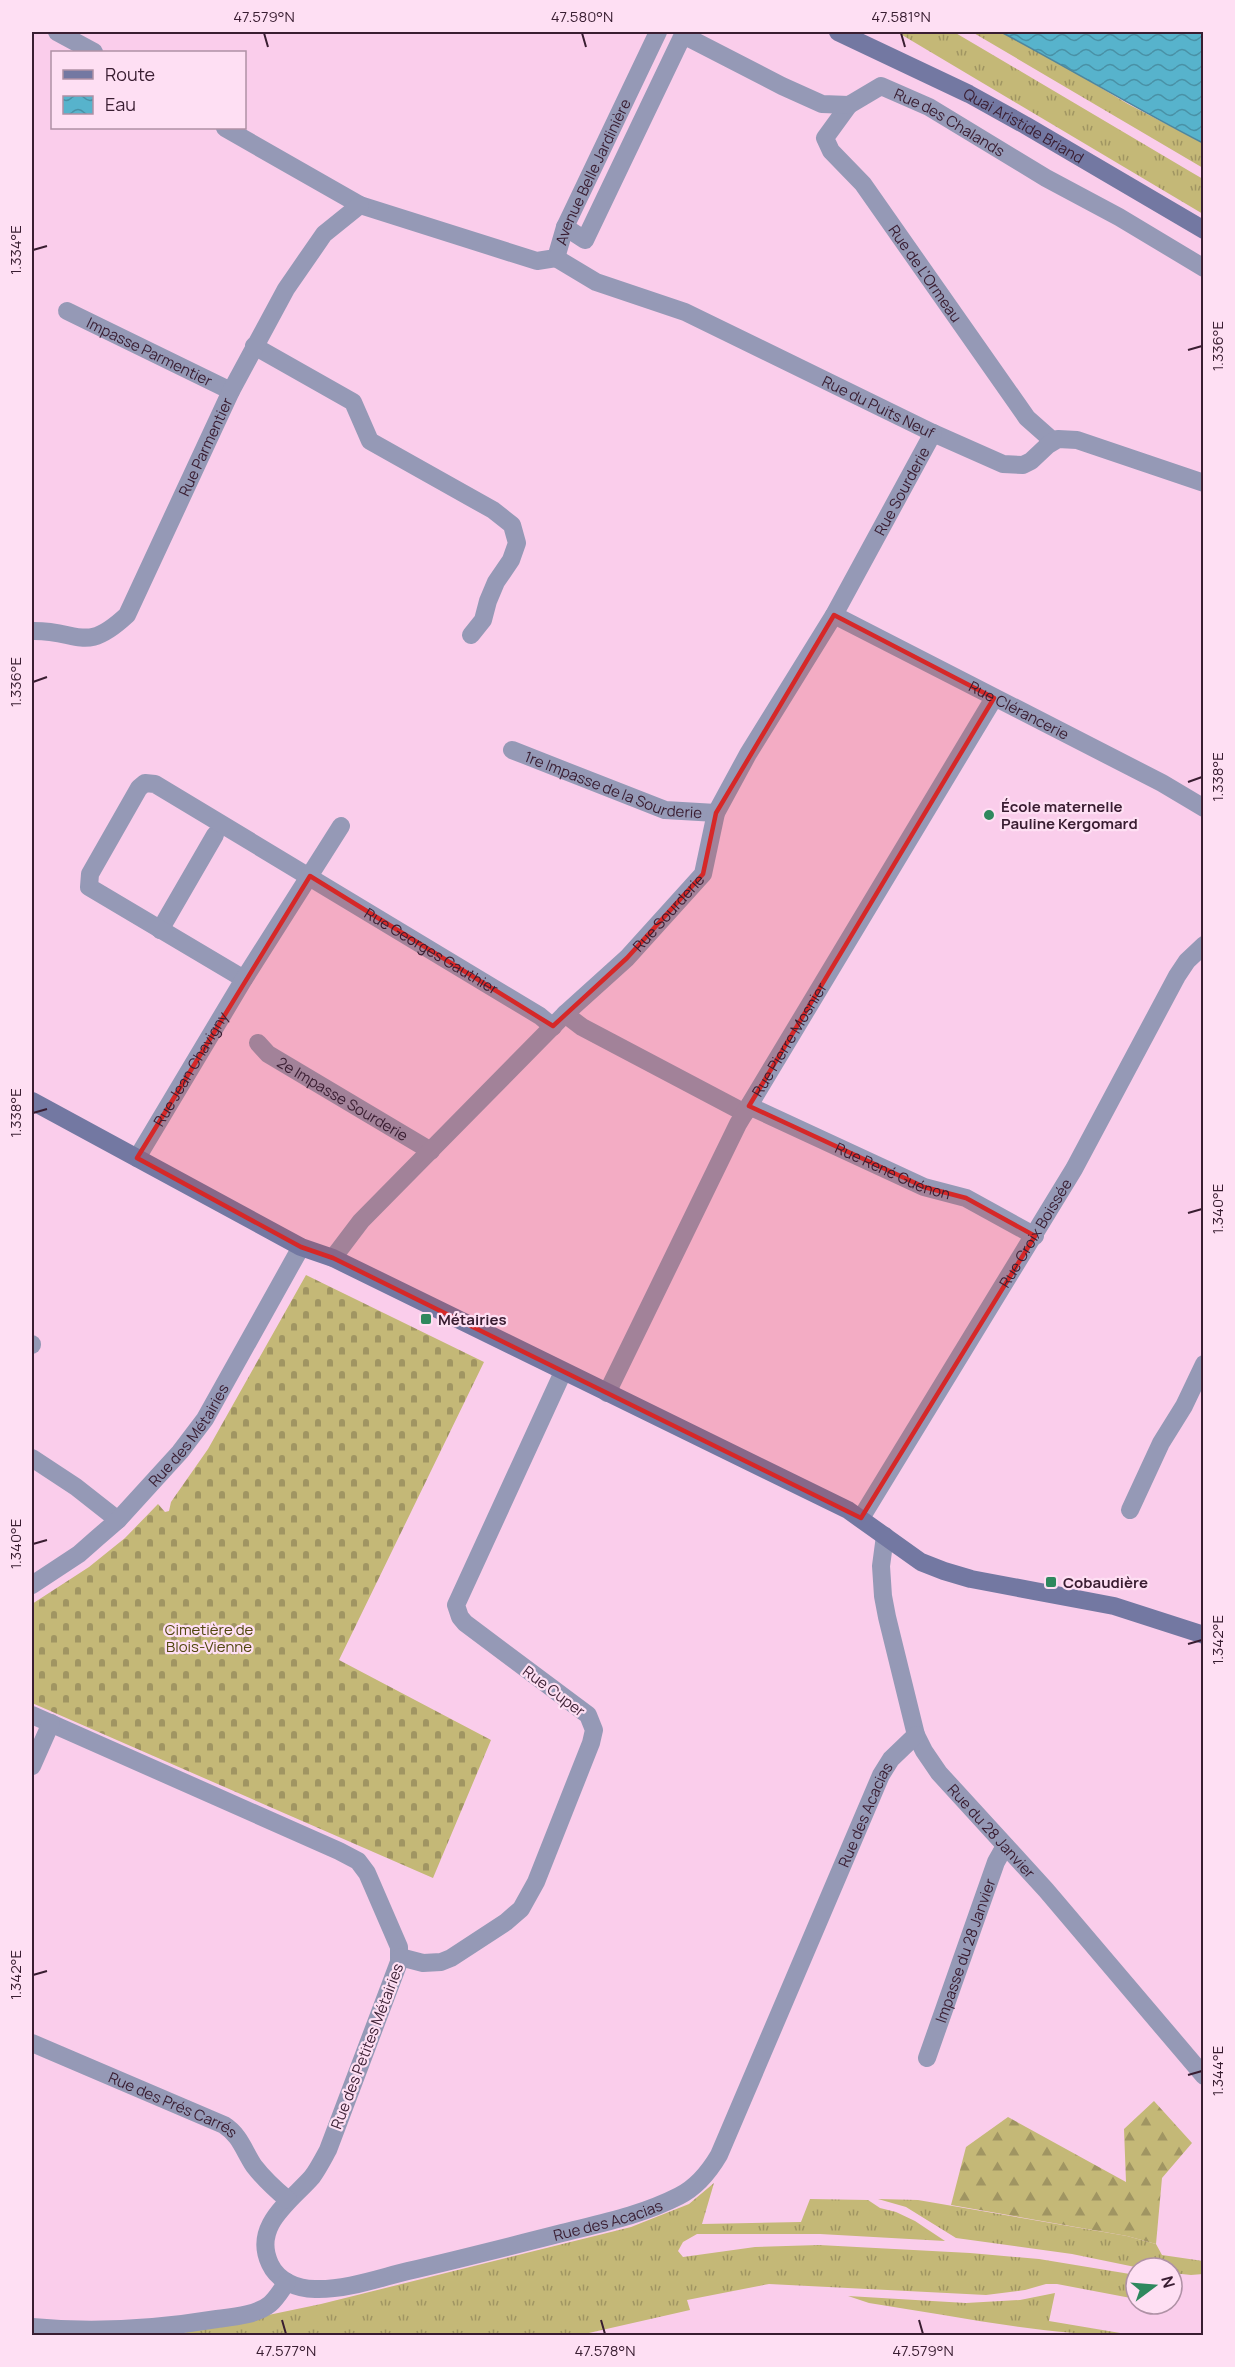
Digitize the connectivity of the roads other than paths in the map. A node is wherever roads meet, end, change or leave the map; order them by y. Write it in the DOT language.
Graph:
graph roads {
  1 [pos="57,32"];
  2 [pos="658,32"];
  3 [pos="838,32"];
  4 [pos="92,51"];
  5 [pos="849,105"];
  6 [pos="227,129"];
  7 [pos="360,205"];
  8 [pos="565,227"];
  9 [pos="1203,230"];
  10 [pos="556,258"];
  11 [pos="1203,268"];
  12 [pos="67,311"];
  13 [pos="254,346"];
  14 [pos="231,391"];
  15 [pos="933,433"];
  16 [pos="1053,441"];
  17 [pos="1203,483"];
  18 [pos="834,615"];
  19 [pos="32,620"];
  20 [pos="32,631"];
  21 [pos="58,633"];
  22 [pos="471,635"];
  23 [pos="994,698"];
  24 [pos="512,750"];
  25 [pos="1203,808"];
  26 [pos="716,813"];
  27 [pos="341,826"];
  28 [pos="215,835"];
  29 [pos="310,876"];
  30 [pos="160,930"];
  31 [pos="1203,945"];
  32 [pos="244,979"];
  33 [pos="559,1020"];
  34 [pos="258,1043"];
  35 [pos="643,1060"];
  36 [pos="32,1101"];
  37 [pos="747,1110"];
  38 [pos="431,1151"];
  39 [pos="137,1158"];
  40 [pos="1035,1236"];
  41 [pos="301,1247"];
  42 [pos="333,1258"];
  43 [pos="1203,1364"];
  44 [pos="563,1372"];
  45 [pos="607,1393"];
  46 [pos="32,1458"];
  47 [pos="1130,1510"];
  48 [pos="861,1518"];
  49 [pos="118,1520"];
  50 [pos="885,1536"];
  51 [pos="32,1586"];
  52 [pos="1203,1635"];
  53 [pos="32,1715"];
  54 [pos="51,1723"];
  55 [pos="916,1735"];
  56 [pos="32,1767"];
  57 [pos="1005,1846"];
  58 [pos="400,1957"];
  59 [pos="32,2043"];
  60 [pos="927,2058"];
  61 [pos="1203,2076"];
  62 [pos="288,2200"];
  63 [pos="287,2282"];
  64 [pos="32,2327"];
  1 -- 4 [label="street"];
  2 -- 8 [label="street, Avenue Belle Jardinière"];
  3 -- 9 [label="street, Quai Aristide Briand"];
  5 -- 8 [label="street"];
  5 -- 11 [label="street, Rue des Chalands"];
  5 -- 16 [label="street, Rue de L'Ormeau"];
  6 -- 7 [label="street, Avenue Belle Jardinière"];
  7 -- 10 [label="street, Avenue Belle Jardinière"];
  7 -- 13 [label="street, Rue Parmentier"];
  8 -- 10 [label="street, Avenue Belle Jardinière"];
  10 -- 15 [label="street, Rue du Puits Neuf"];
  12 -- 14 [label="street, Impasse Parmentier"];
  13 -- 14 [label="street, Rue Parmentier"];
  13 -- 22 [label="street"];
  14 -- 21 [label="street, Rue Parmentier"];
  15 -- 16 [label="street, Rue du Puits Neuf"];
  15 -- 18 [label="street, Rue Sourderie"];
  16 -- 17 [label="street"];
  18 -- 23 [label="street, Rue Clérancerie"];
  18 -- 26 [label="street, Rue Sourderie"];
  19 -- 21 [label="street"];
  20 -- 21 [label="street, Rue Parmentier"];
  23 -- 25 [label="street, Rue Clérancerie"];
  23 -- 37 [label="street, Rue Pierre Mosnier"];
  24 -- 26 [label="street, 1re Impasse de la Sourderie"];
  26 -- 33 [label="street, Rue Sourderie"];
  27 -- 29 [label="street, Rue Jean Chavigny"];
  28 -- 30 [label="street"];
  29 -- 30 [label="street, Rue Georges Gauthier"];
  29 -- 32 [label="street, Rue Jean Chavigny"];
  29 -- 33 [label="street, Rue Georges Gauthier"];
  30 -- 32 [label="street"];
  31 -- 40 [label="street, Rue Croix Boissée"];
  32 -- 39 [label="street, Rue Jean Chavigny"];
  33 -- 35 [label="street, Rue Georges Gauthier"];
  33 -- 38 [label="street, Rue Sourderie"];
  34 -- 38 [label="street, 2e Impasse Sourderie"];
  35 -- 37 [label="street, Rue René Guénon"];
  36 -- 39 [label="street"];
  37 -- 40 [label="street, Rue René Guénon"];
  37 -- 45 [label="street, Rue Pierre Mosnier"];
  38 -- 42 [label="street, Rue Sourderie"];
  39 -- 41 [label="street"];
  40 -- 48 [label="street, Rue Croix Boissée"];
  41 -- 42 [label="street"];
  41 -- 49 [label="street, Rue des Métairies"];
  42 -- 44 [label="street"];
  43 -- 47 [label="street"];
  44 -- 45 [label="street"];
  44 -- 58 [label="street, Rue Cuper"];
  45 -- 48 [label="street"];
  46 -- 49 [label="street"];
  48 -- 50 [label="street"];
  49 -- 51 [label="street, Rue des Métairies"];
  50 -- 52 [label="street"];
  50 -- 55 [label="street, Rue du 28 Janvier"];
  53 -- 54 [label="street, Rue des Petites Métairies"];
  54 -- 56 [label="street"];
  54 -- 58 [label="street, Rue des Petites Métairies"];
  55 -- 57 [label="street, Rue du 28 Janvier"];
  55 -- 63 [label="street, Rue des Acacias"];
  57 -- 60 [label="street, Impasse du 28 Janvier"];
  57 -- 61 [label="street, Rue du 28 Janvier"];
  58 -- 62 [label="street, Rue des Petites Métairies"];
  59 -- 62 [label="street, Rue des Prés Carrés"];
  62 -- 63 [label="street, Rue des Petites Métairies"];
  63 -- 64 [label="street"];
}
